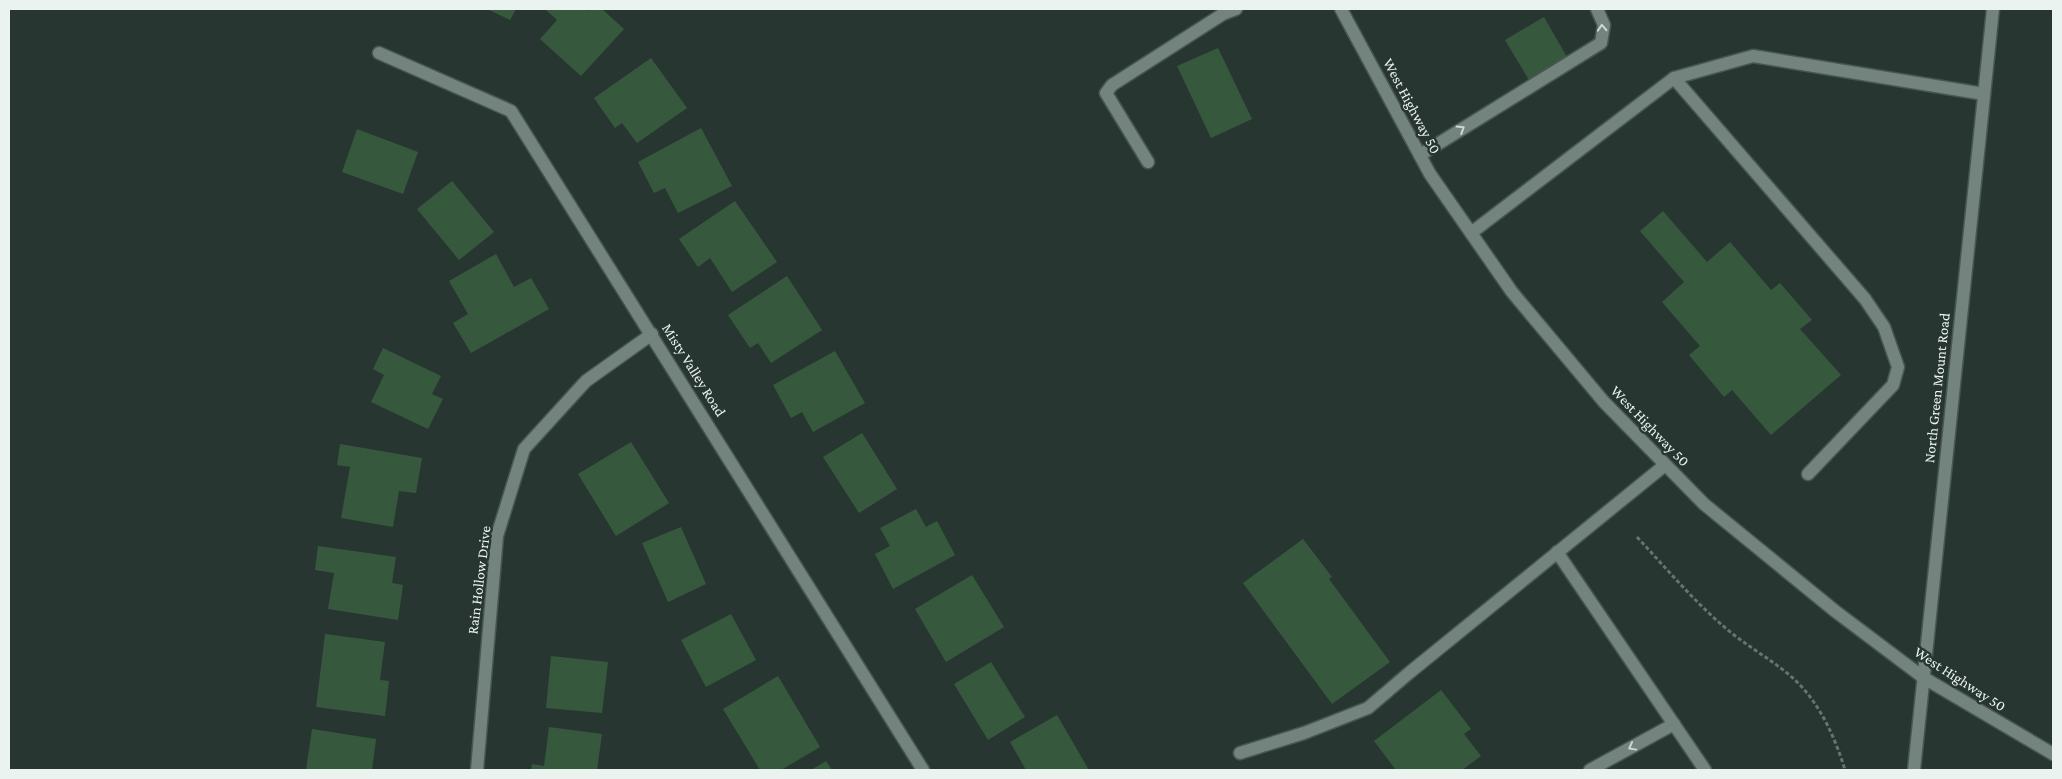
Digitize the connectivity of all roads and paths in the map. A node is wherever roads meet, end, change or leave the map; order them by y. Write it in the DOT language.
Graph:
graph roads {
  1 [pos="1236,9"];
  2 [pos="1341,9"];
  3 [pos="1597,9"];
  4 [pos="1993,9"];
  5 [pos="379,52"];
  6 [pos="1674,78"];
  7 [pos="1984,94"];
  8 [pos="1420,155"];
  9 [pos="1148,162"];
  10 [pos="1471,233"];
  11 [pos="652,334"];
  12 [pos="1665,465"];
  13 [pos="1808,474"];
  14 [pos="1637,538"];
  15 [pos="1557,552"];
  16 [pos="1924,678"];
  17 [pos="1674,724"];
  18 [pos="1240,753"];
  19 [pos="2053,754"];
  20 [pos="477,770"];
  21 [pos="924,770"];
  22 [pos="1590,770"];
  23 [pos="1705,770"];
  24 [pos="1844,770"];
  25 [pos="1914,770"];
  1 -- 9 [label="street"];
  2 -- 8 [label="street, West Highway 50"];
  8 -- 3 [label="street, one-way"];
  4 -- 7 [label="street, North Green Mount Road"];
  5 -- 11 [label="street, Misty Valley Road"];
  6 -- 7 [label="street"];
  6 -- 10 [label="street"];
  6 -- 13 [label="street"];
  7 -- 16 [label="street, North Green Mount Road"];
  8 -- 10 [label="street, West Highway 50"];
  10 -- 12 [label="street, West Highway 50"];
  11 -- 20 [label="street, Rain Hollow Drive"];
  11 -- 21 [label="street, Misty Valley Road"];
  12 -- 15 [label="street"];
  12 -- 16 [label="street, West Highway 50"];
  14 -- 24 [label="path"];
  15 -- 17 [label="street"];
  15 -- 18 [label="street"];
  16 -- 19 [label="street, West Highway 50"];
  16 -- 25 [label="street, North Green Mount Road"];
  17 -- 22 [label="street, one-way"];
  17 -- 23 [label="street"];
}
